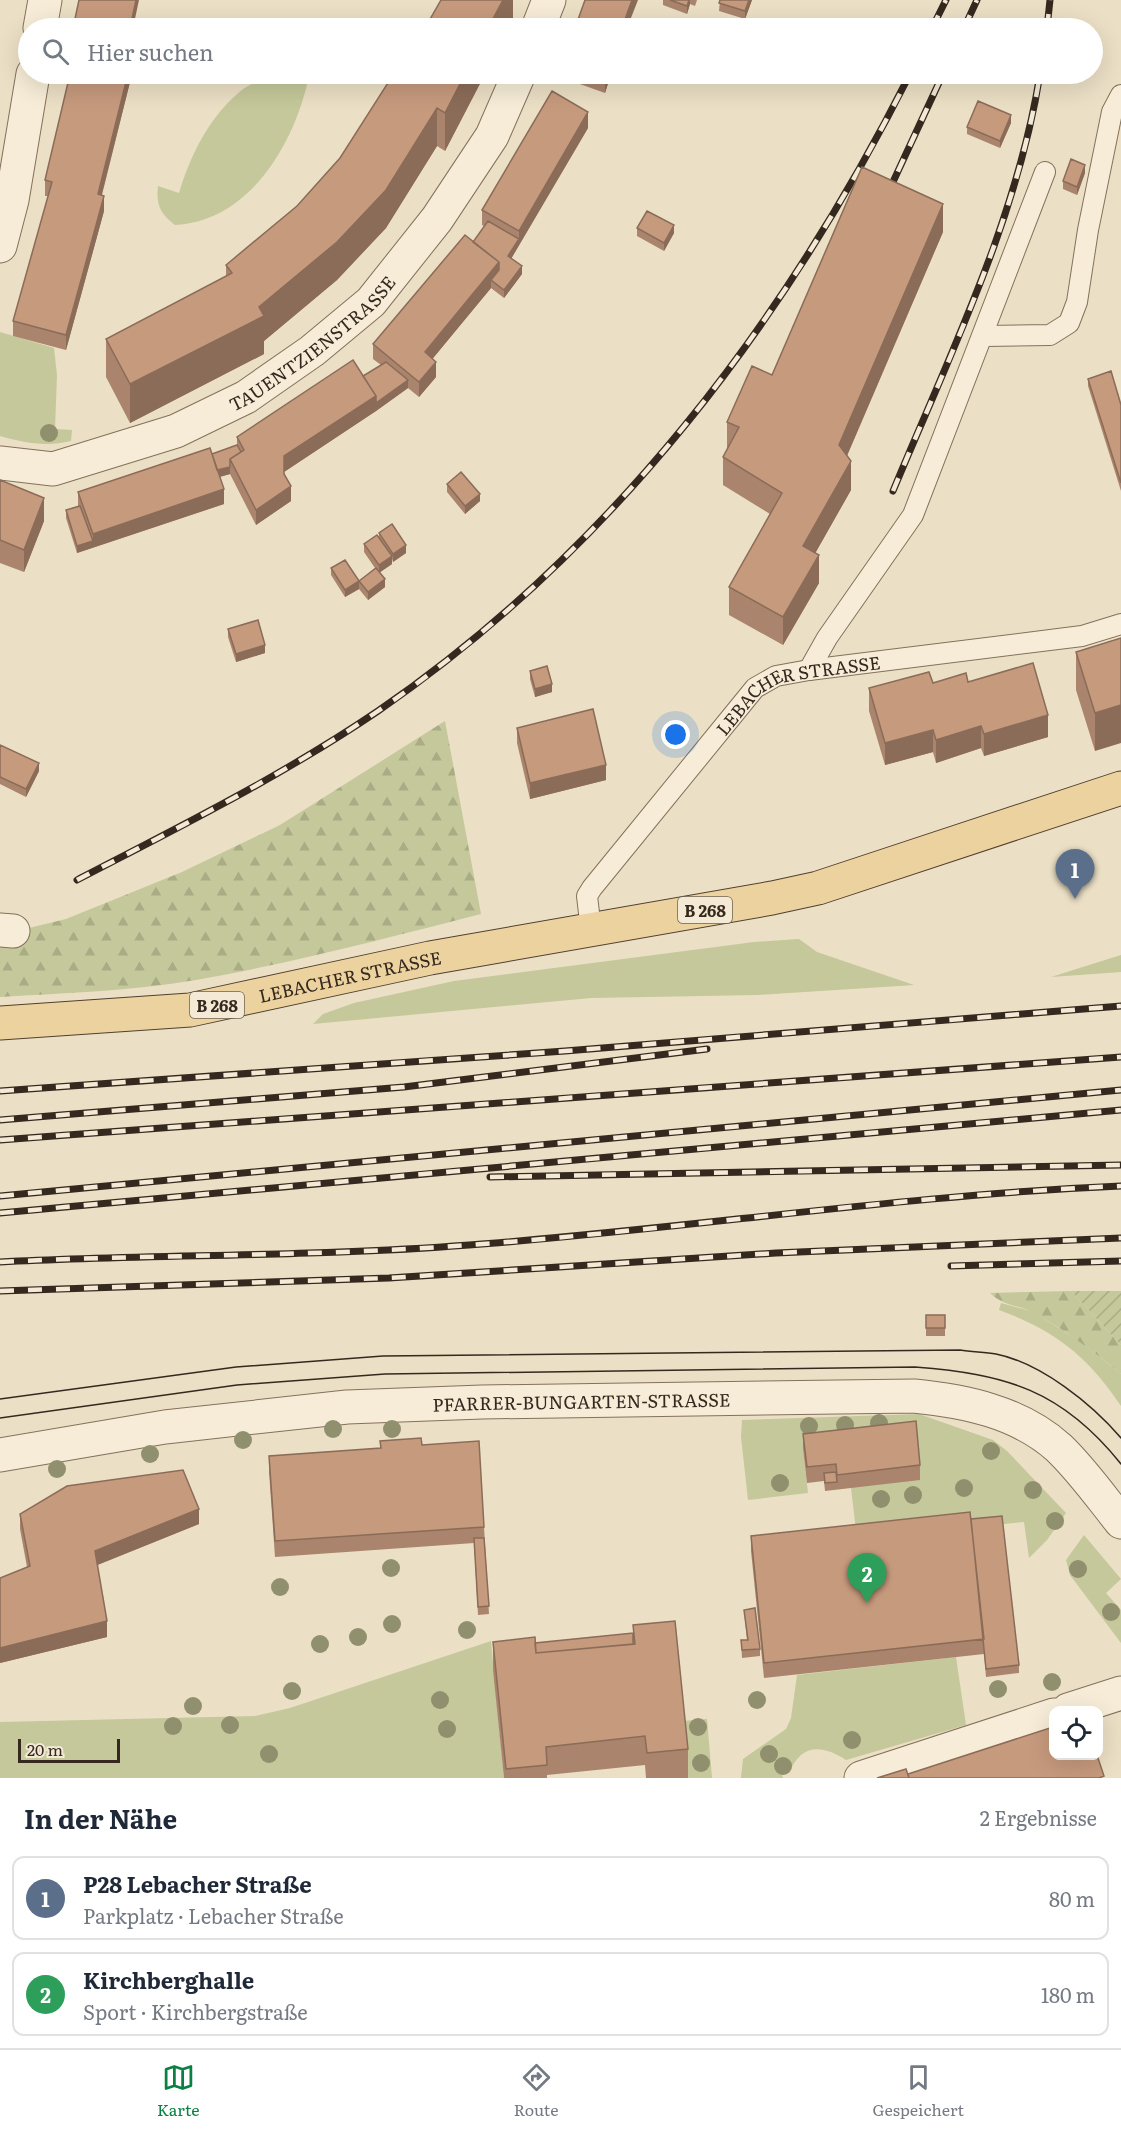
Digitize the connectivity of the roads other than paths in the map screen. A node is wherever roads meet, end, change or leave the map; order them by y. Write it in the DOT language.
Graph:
graph roads {
  1 [pos="45,0"];
  2 [pos="549,0"];
  3 [pos="42,18"];
  4 [pos="542,18"];
  5 [pos="31,84"];
  6 [pos="515,84"];
  7 [pos="1121,94"];
  8 [pos="1045,172"];
  9 [pos="0,246"];
  10 [pos="984,336"];
  11 [pos="0,463"];
  12 [pos="1121,624"];
  13 [pos="809,669"];
  14 [pos="1121,788"];
  15 [pos="591,930"];
  16 [pos="0,1023"];
  17 [pos="0,1455"];
  18 [pos="1121,1522"];
  19 [pos="1121,1693"];
  20 [pos="1080,1706"];
  21 [pos="1049,1716"];
  22 [pos="861,1778"];
  1 -- 3 [label="street"];
  2 -- 4 [label="street"];
  5 -- 9 [label="street"];
  6 -- 11 [label="street, TAUENTZIENSTRASSE"];
  7 -- 10 [label="lane"];
  8 -- 10 [label="lane"];
  10 -- 13 [label="lane"];
  12 -- 13 [label="lane, LEBACHER STRASSE"];
  13 -- 15 [label="lane, LEBACHER STRASSE"];
  14 -- 15 [label="main road, LEBACHER STRASSE / B 268"];
  15 -- 16 [label="main road, LEBACHER STRASSE / B 268"];
  17 -- 18 [label="street, PFARRER-BUNGARTEN-STRASSE"];
  19 -- 20 [label="street"];
  21 -- 22 [label="street"];
}
